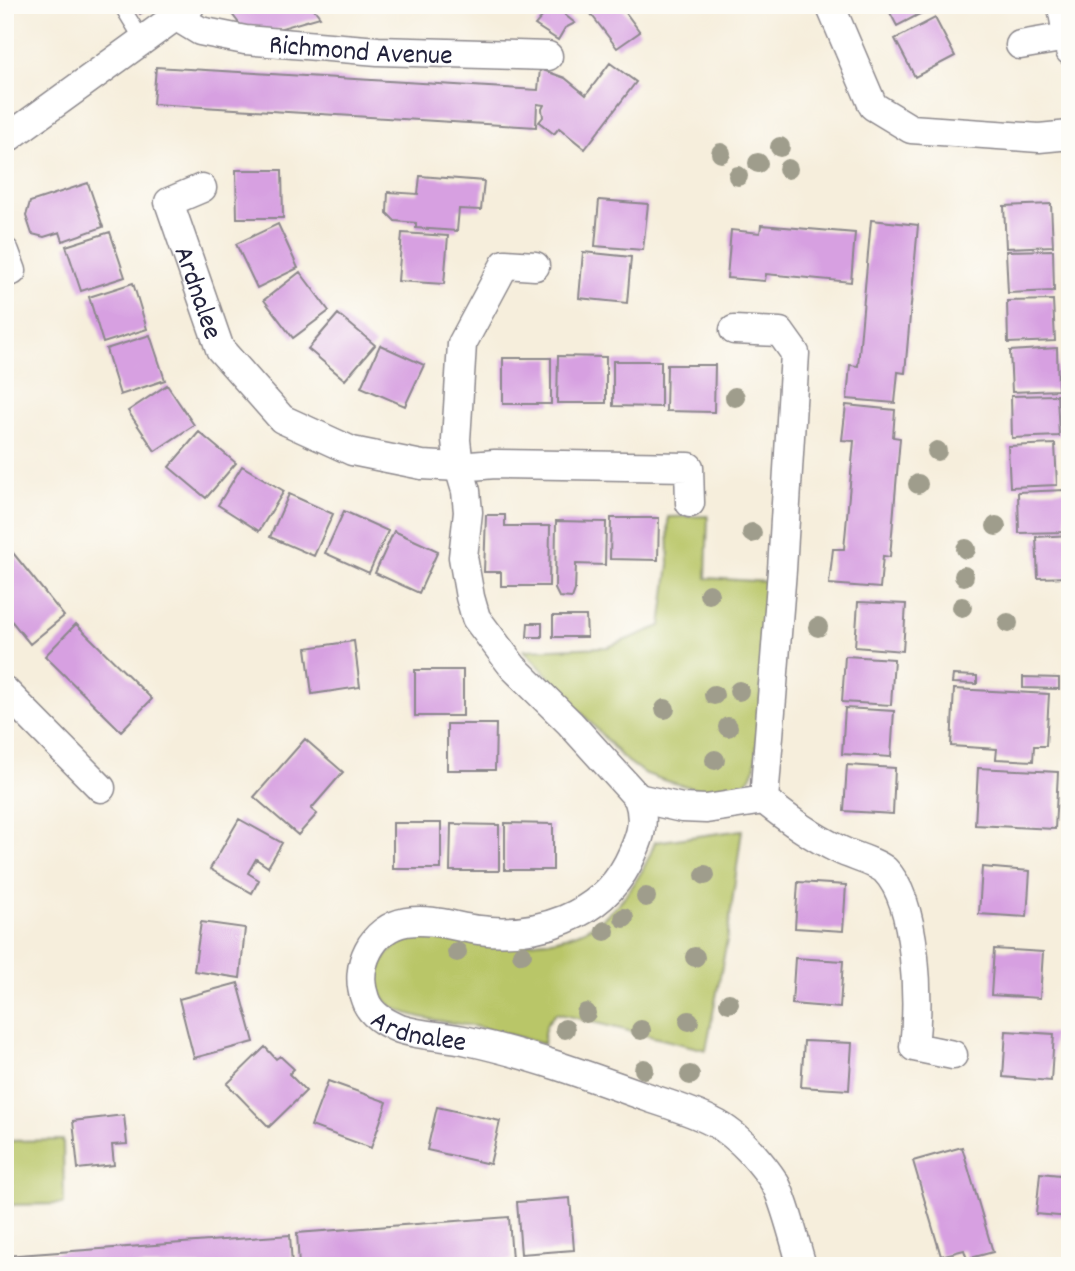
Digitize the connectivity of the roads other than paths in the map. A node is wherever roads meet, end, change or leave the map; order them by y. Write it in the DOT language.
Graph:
graph roads {
  1 [pos="121,5"];
  2 [pos="831,5"];
  3 [pos="1062,7"];
  4 [pos="184,11"];
  5 [pos="143,41"];
  6 [pos="1068,44"];
  7 [pos="1020,45"];
  8 [pos="548,56"];
  9 [pos="1070,135"];
  10 [pos="5,140"];
  11 [pos="202,188"];
  12 [pos="536,266"];
  13 [pos="734,330"];
  14 [pos="459,467"];
  15 [pos="690,503"];
  16 [pos="5,691"];
  17 [pos="101,788"];
  18 [pos="638,798"];
  19 [pos="764,800"];
  20 [pos="953,1055"];
  21 [pos="802,1266"];
  1 -- 5 [label="lane"];
  2 -- 9 [label="street"];
  3 -- 6 [label="street"];
  4 -- 5 [label="street"];
  4 -- 8 [label="street, Richmond Avenue"];
  5 -- 10 [label="street"];
  6 -- 7 [label="street"];
  11 -- 14 [label="street, Ardnalee"];
  12 -- 14 [label="street"];
  13 -- 19 [label="street"];
  14 -- 15 [label="street, Ardnalee"];
  14 -- 18 [label="street"];
  16 -- 17 [label="street"];
  18 -- 19 [label="street"];
  18 -- 21 [label="street, Ardnalee"];
  19 -- 20 [label="street"];
}
